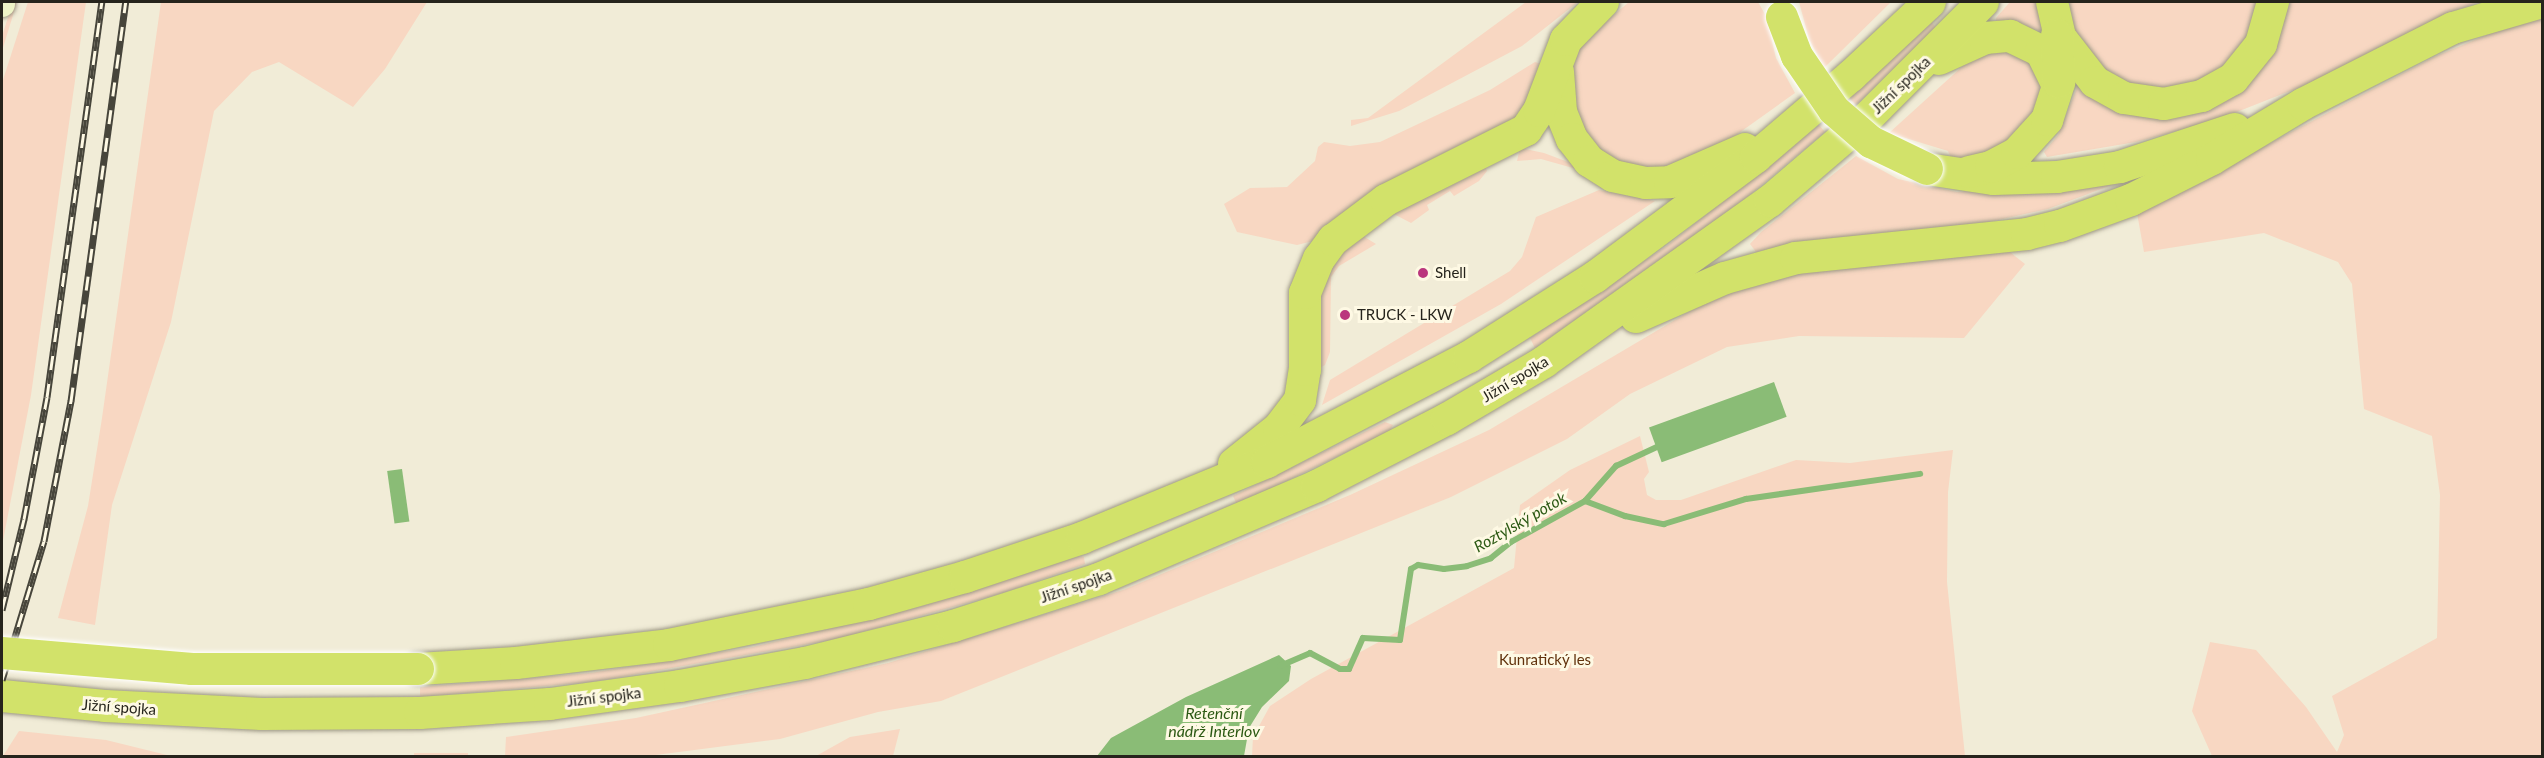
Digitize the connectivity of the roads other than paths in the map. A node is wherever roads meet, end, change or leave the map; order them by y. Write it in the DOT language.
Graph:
graph roads {
  1 [pos="1603,2"];
  2 [pos="1930,2"];
  3 [pos="1983,2"];
  4 [pos="2273,2"];
  5 [pos="2542,2"];
  6 [pos="1778,7"];
  7 [pos="2054,12"];
  8 [pos="1558,56"];
  9 [pos="1909,78"];
  10 [pos="2057,94"];
  11 [pos="2303,105"];
  12 [pos="1798,122"];
  13 [pos="1936,171"];
  14 [pos="1544,363"];
  15 [pos="1198,493"];
  16 [pos="2,653"];
  17 [pos="2,696"];
  1 -- 8 [label="highway"];
  2 -- 12 [label="highway"];
  3 -- 9 [label="highway, Jižní spojka"];
  4 -- 7 [label="highway"];
  5 -- 11 [label="highway"];
  6 -- 13 [label="highway, bridge"];
  7 -- 10 [label="highway"];
  8 -- 12 [label="highway"];
  8 -- 15 [label="highway"];
  9 -- 10 [label="highway"];
  9 -- 14 [label="highway, Jižní spojka"];
  10 -- 13 [label="highway"];
  11 -- 13 [label="highway"];
  11 -- 14 [label="highway"];
  12 -- 15 [label="highway"];
  14 -- 17 [label="highway, Jižní spojka"];
  15 -- 16 [label="highway, bridge"];
}
